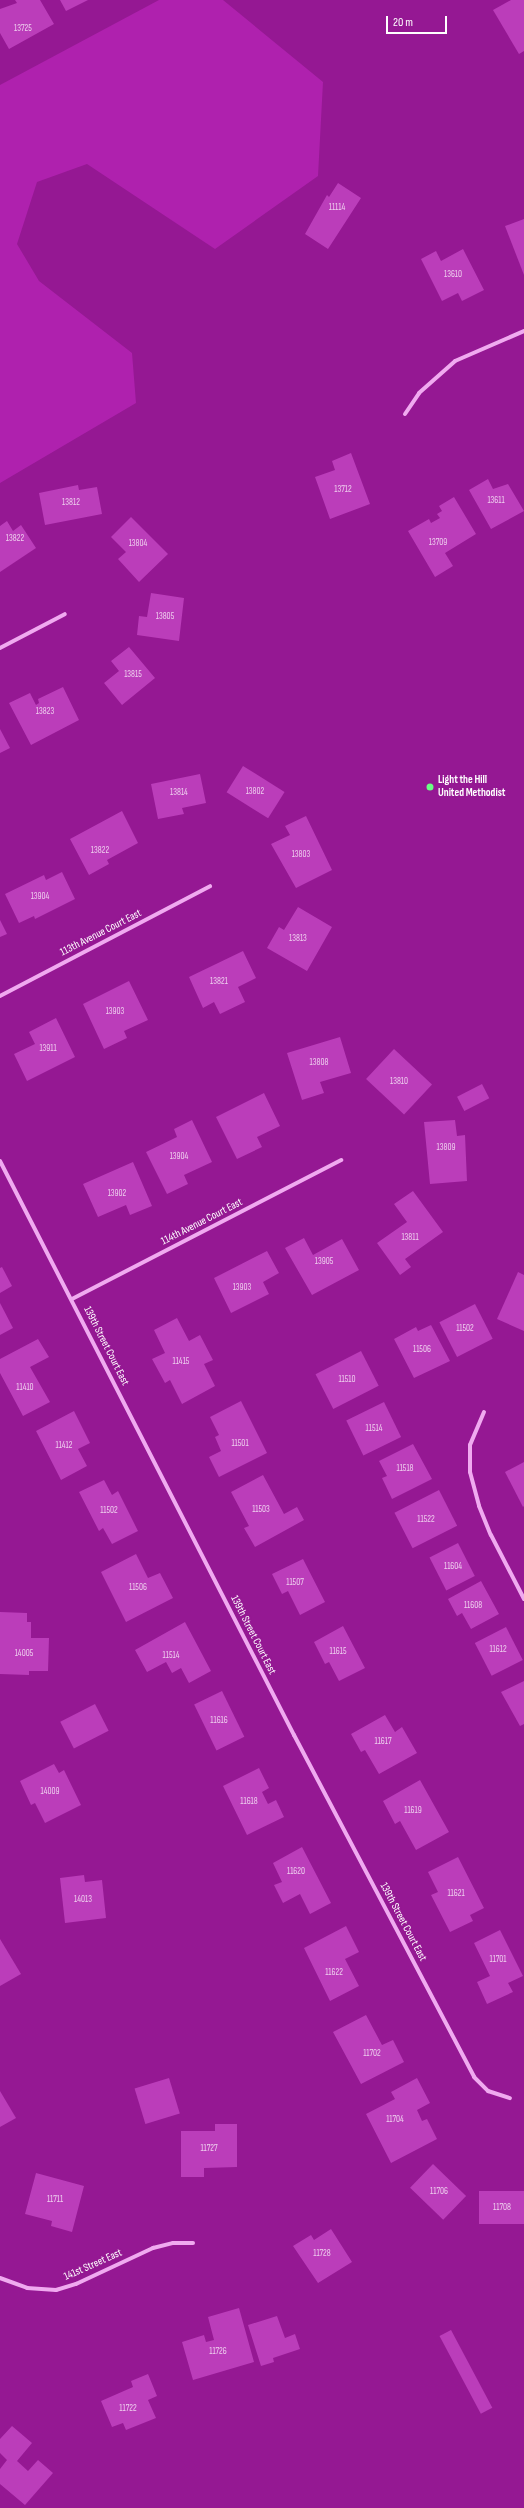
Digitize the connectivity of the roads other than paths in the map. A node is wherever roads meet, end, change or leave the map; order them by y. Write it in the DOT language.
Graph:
graph roads {
  1 [pos="524,331"];
  2 [pos="405,414"];
  3 [pos="65,614"];
  4 [pos="0,648"];
  5 [pos="210,886"];
  6 [pos="0,996"];
  7 [pos="341,1160"];
  8 [pos="0,1161"];
  9 [pos="72,1299"];
  10 [pos="484,1412"];
  11 [pos="524,1599"];
  12 [pos="510,2098"];
  13 [pos="194,2244"];
  14 [pos="0,2278"];
  1 -- 2 [label="street"];
  3 -- 4 [label="street"];
  5 -- 6 [label="street, 113th Avenue Court East"];
  7 -- 9 [label="street, 114th Avenue Court East"];
  8 -- 9 [label="street, 139th Street Court East"];
  9 -- 12 [label="street, 139th Street Court East"];
  10 -- 11 [label="street"];
  13 -- 14 [label="street, 141st Street East"];
}
